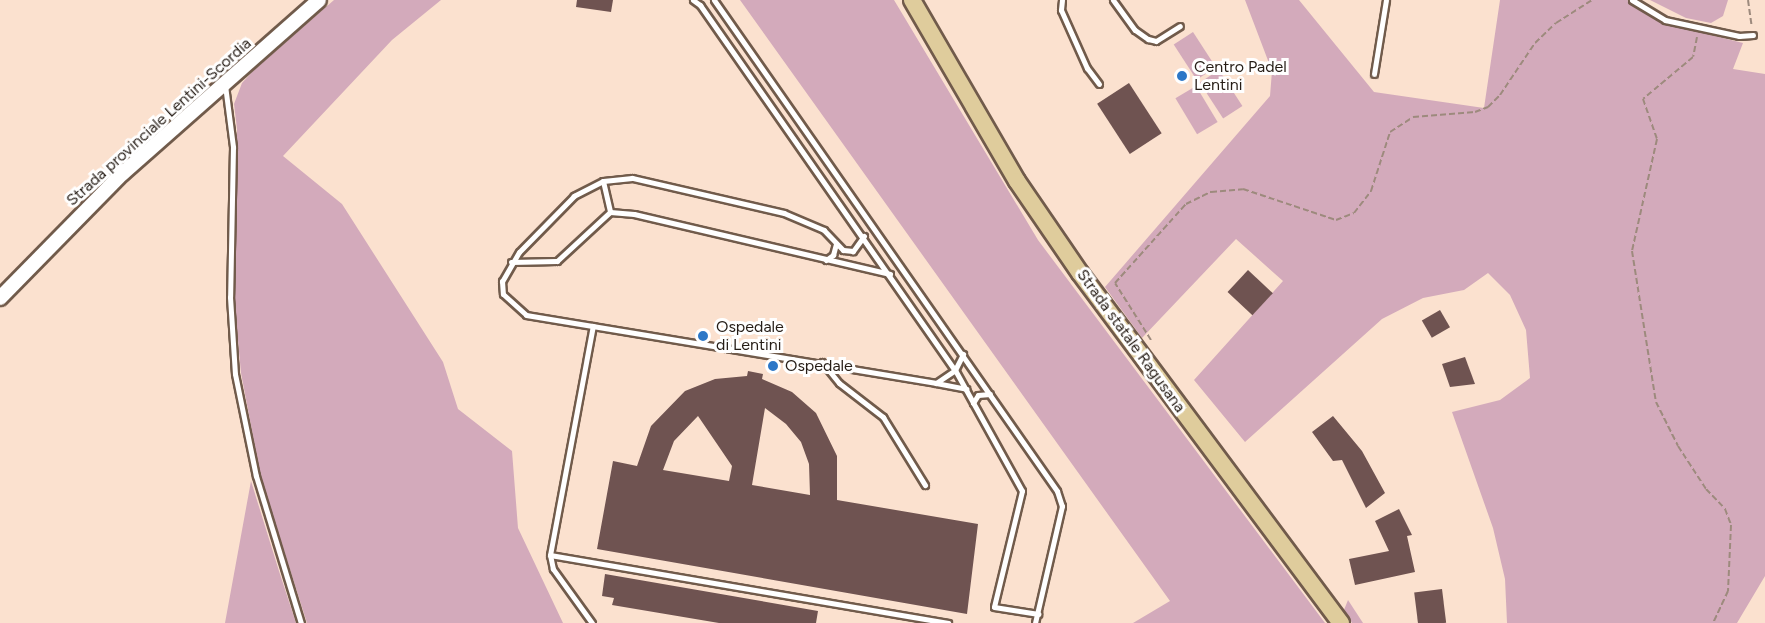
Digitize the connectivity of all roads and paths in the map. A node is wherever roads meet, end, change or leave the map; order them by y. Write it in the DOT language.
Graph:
graph roads {
  1 [pos="319,0"];
  2 [pos="693,0"];
  3 [pos="714,0"];
  4 [pos="905,0"];
  5 [pos="912,0"];
  6 [pos="1062,0"];
  7 [pos="1113,0"];
  8 [pos="1386,0"];
  9 [pos="1592,0"];
  10 [pos="1632,0"];
  11 [pos="1748,0"];
  12 [pos="1180,26"];
  13 [pos="1697,27"];
  14 [pos="1753,35"];
  15 [pos="937,47"];
  16 [pos="1374,74"];
  17 [pos="224,84"];
  18 [pos="1099,84"];
  19 [pos="603,181"];
  20 [pos="610,212"];
  21 [pos="864,236"];
  22 [pos="836,244"];
  23 [pos="826,260"];
  24 [pos="511,262"];
  25 [pos="890,274"];
  26 [pos="0,298"];
  27 [pos="592,326"];
  28 [pos="1155,347"];
  29 [pos="963,354"];
  30 [pos="822,362"];
  31 [pos="955,370"];
  32 [pos="936,383"];
  33 [pos="966,389"];
  34 [pos="990,394"];
  35 [pos="973,403"];
  36 [pos="925,485"];
  37 [pos="550,555"];
  38 [pos="1038,614"];
  39 [pos="301,623"];
  40 [pos="592,623"];
  41 [pos="948,623"];
  42 [pos="1035,623"];
  43 [pos="1341,623"];
  44 [pos="1713,623"];
  1 -- 17 [label="street, Strada provinciale Lentini-Scordia"];
  2 -- 21 [label="lane"];
  3 -- 29 [label="lane"];
  4 -- 15 [label="main road"];
  5 -- 15 [label="main road"];
  6 -- 18 [label="lane"];
  7 -- 12 [label="lane"];
  8 -- 16 [label="lane"];
  9 -- 28 [label="path"];
  10 -- 13 [label="lane"];
  11 -- 14 [label="path"];
  13 -- 14 [label="lane"];
  13 -- 44 [label="path"];
  15 -- 43 [label="main road, Strada statale Ragusana"];
  17 -- 26 [label="street, Strada provinciale Lentini-Scordia"];
  17 -- 39 [label="lane"];
  19 -- 20 [label="lane"];
  19 -- 22 [label="lane"];
  19 -- 24 [label="lane"];
  20 -- 23 [label="lane"];
  20 -- 24 [label="lane"];
  21 -- 22 [label="lane"];
  21 -- 25 [label="lane"];
  22 -- 23 [label="lane"];
  23 -- 25 [label="lane"];
  24 -- 27 [label="lane"];
  25 -- 31 [label="lane"];
  27 -- 30 [label="lane"];
  27 -- 37 [label="lane"];
  29 -- 31 [label="lane"];
  29 -- 34 [label="lane"];
  30 -- 32 [label="lane"];
  30 -- 36 [label="lane"];
  31 -- 32 [label="lane"];
  31 -- 33 [label="lane"];
  32 -- 33 [label="lane"];
  33 -- 35 [label="lane"];
  34 -- 35 [label="lane"];
  34 -- 38 [label="lane"];
  35 -- 38 [label="lane"];
  37 -- 40 [label="lane"];
  37 -- 41 [label="lane"];
  38 -- 42 [label="lane"];
}
